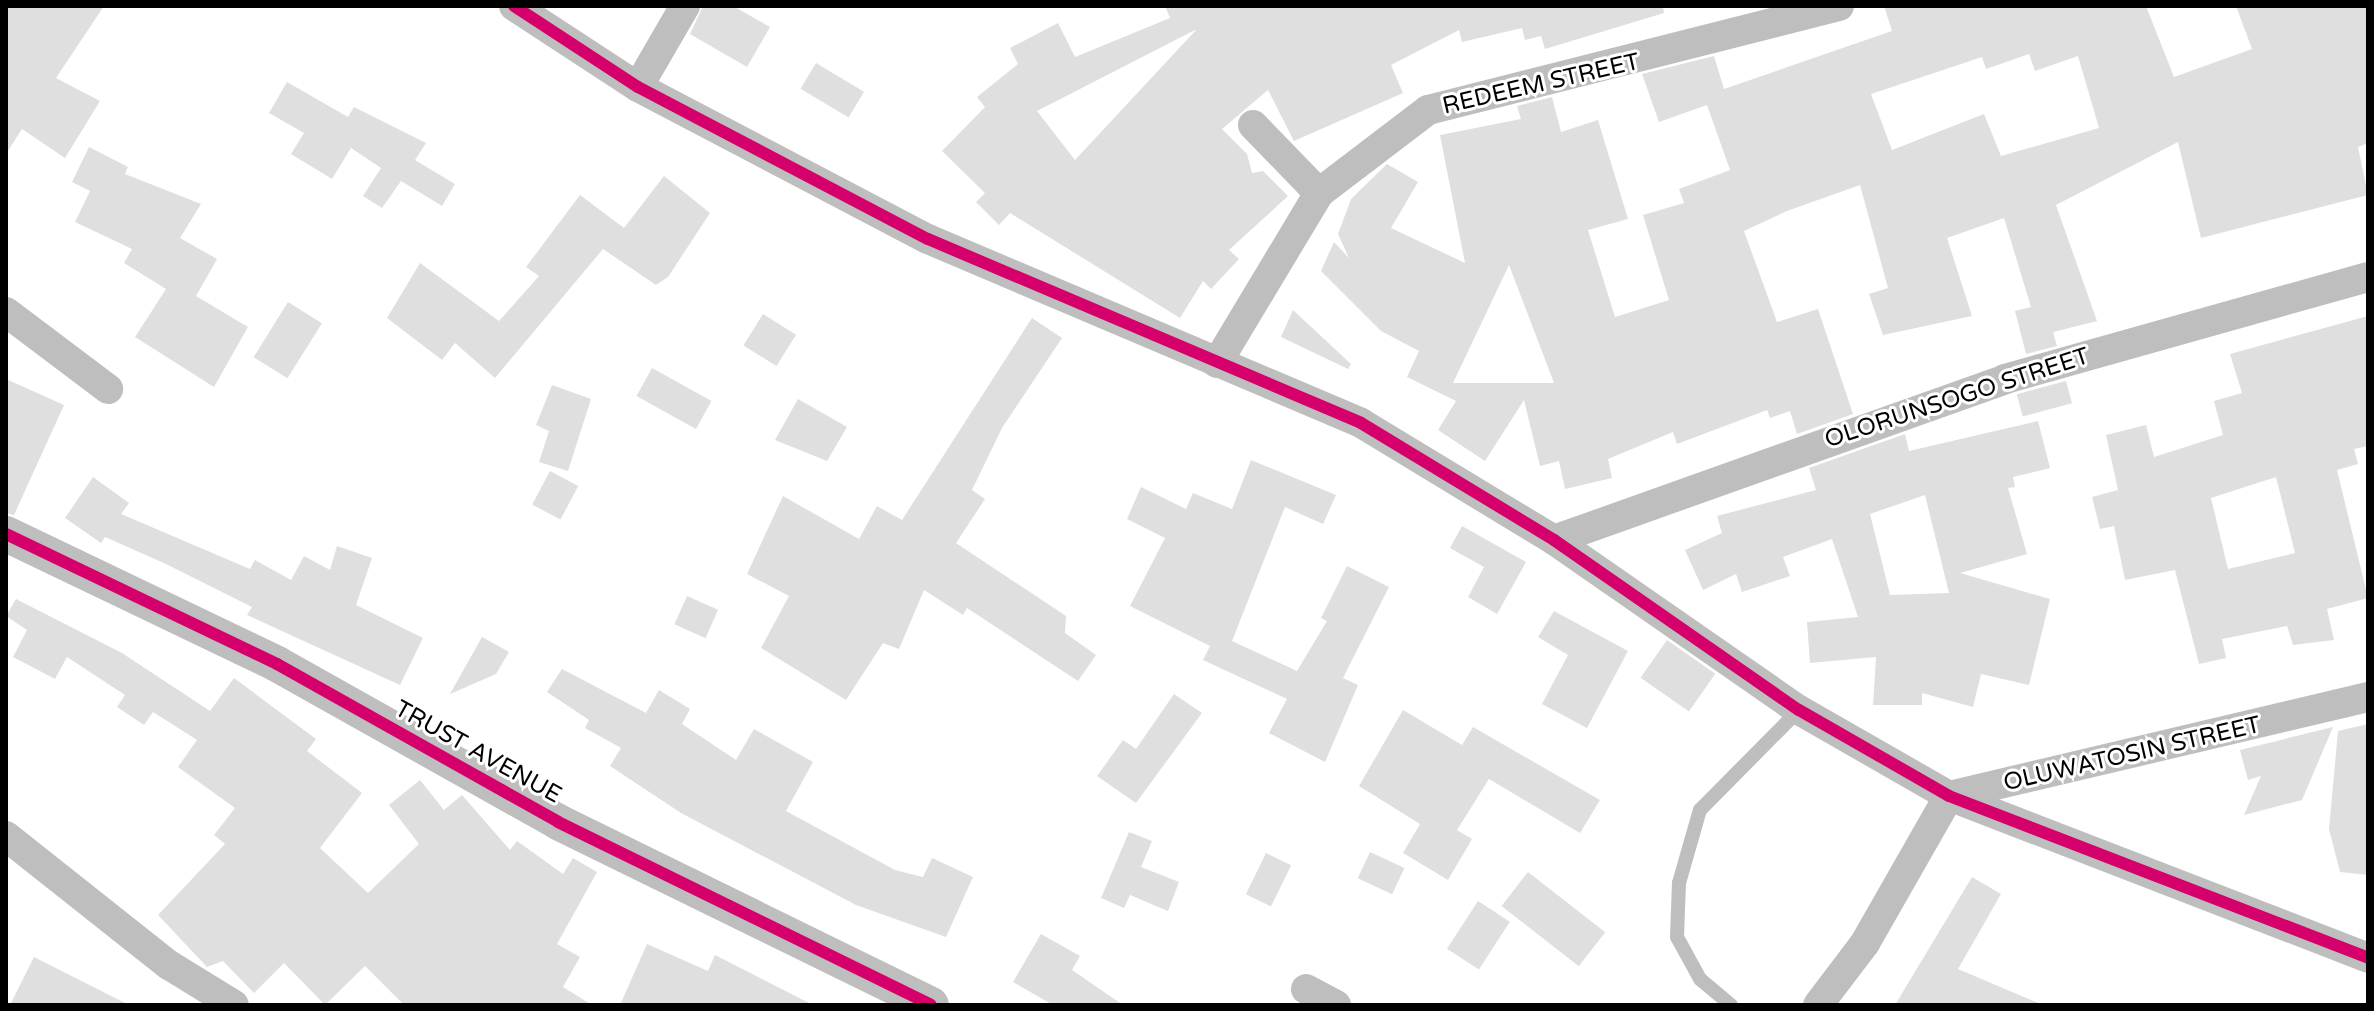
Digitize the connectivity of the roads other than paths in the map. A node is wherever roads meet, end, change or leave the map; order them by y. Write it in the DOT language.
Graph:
graph roads {
  1 [pos="514,6"];
  2 [pos="685,6"];
  3 [pos="1839,6"];
  4 [pos="638,87"];
  5 [pos="1253,125"];
  6 [pos="1319,193"];
  7 [pos="2368,277"];
  8 [pos="6,312"];
  9 [pos="1217,363"];
  10 [pos="108,389"];
  11 [pos="6,534"];
  12 [pos="1554,540"];
  13 [pos="2368,697"];
  14 [pos="1799,710"];
  15 [pos="1949,796"];
  16 [pos="6,836"];
  17 [pos="2368,958"];
  18 [pos="1306,989"];
  19 [pos="234,1005"];
  20 [pos="931,1005"];
  21 [pos="1336,1005"];
  22 [pos="1731,1005"];
  23 [pos="1818,1005"];
  1 -- 4 [label="street"];
  2 -- 4 [label="street"];
  3 -- 6 [label="street, REDEEM STREET"];
  4 -- 9 [label="street"];
  5 -- 6 [label="street"];
  6 -- 9 [label="street, REDEEM STREET"];
  7 -- 12 [label="street, OLORUNSOGO STREET"];
  8 -- 10 [label="street"];
  9 -- 12 [label="street"];
  11 -- 20 [label="street, TRUST AVENUE"];
  12 -- 14 [label="street"];
  13 -- 15 [label="street, OLUWATOSIN STREET"];
  14 -- 15 [label="street"];
  14 -- 22 [label="lane"];
  15 -- 17 [label="street"];
  15 -- 23 [label="street"];
  16 -- 19 [label="street"];
  18 -- 21 [label="street"];
}
